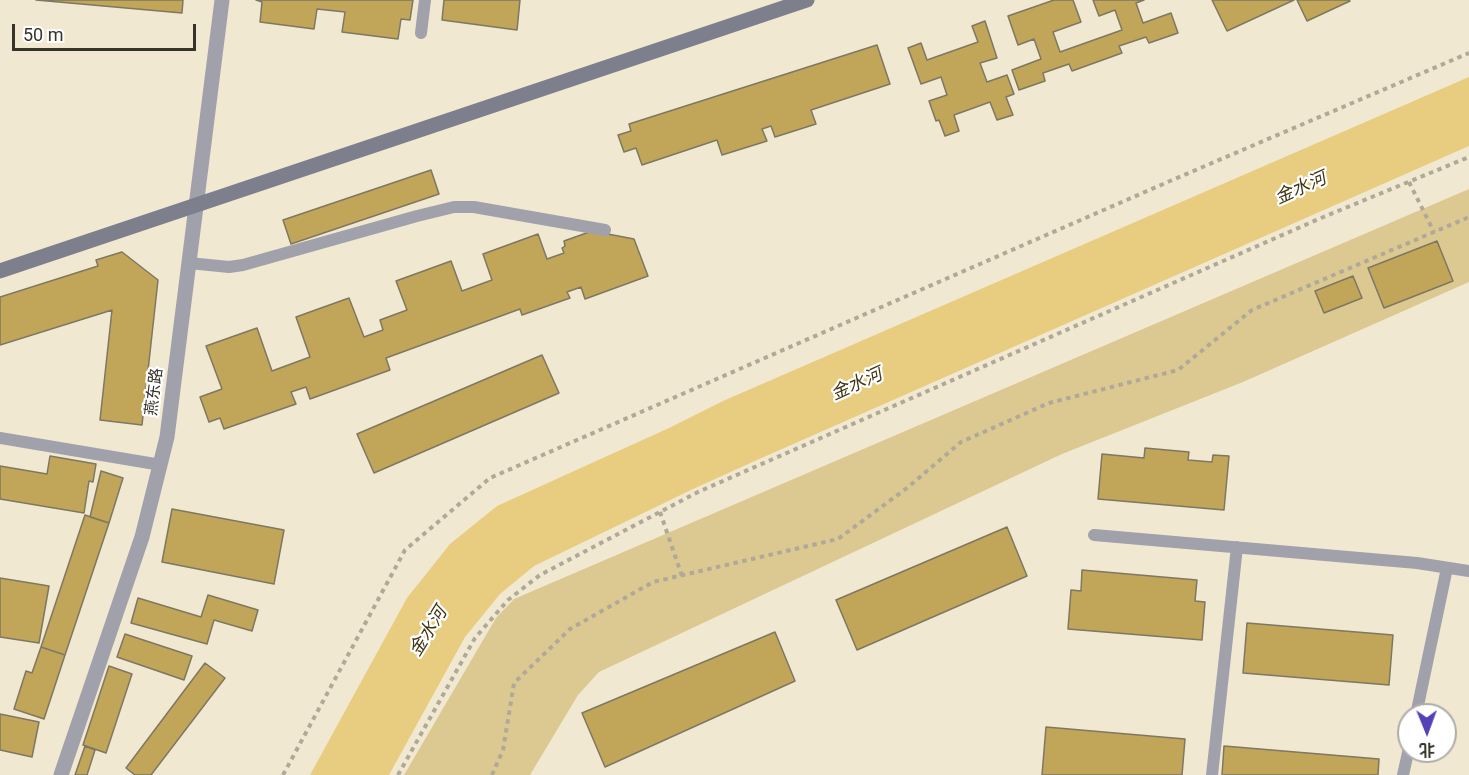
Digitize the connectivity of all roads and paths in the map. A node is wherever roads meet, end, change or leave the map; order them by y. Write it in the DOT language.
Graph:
graph roads {
  1 [pos="222,0"];
  2 [pos="425,0"];
  3 [pos="807,0"];
  4 [pos="421,33"];
  5 [pos="1469,53"];
  6 [pos="1469,157"];
  7 [pos="1409,182"];
  8 [pos="196,205"];
  9 [pos="1469,217"];
  10 [pos="605,230"];
  11 [pos="1434,232"];
  12 [pos="189,263"];
  13 [pos="0,271"];
  14 [pos="0,438"];
  15 [pos="161,465"];
  16 [pos="660,512"];
  17 [pos="1094,535"];
  18 [pos="1237,547"];
  19 [pos="1447,568"];
  20 [pos="1469,572"];
  21 [pos="682,576"];
  22 [pos="1419,703"];
  23 [pos="61,775"];
  24 [pos="283,775"];
  25 [pos="398,775"];
  26 [pos="492,775"];
  27 [pos="1212,775"];
  1 -- 8 [label="street, 燕东路"];
  2 -- 4 [label="lane"];
  3 -- 8 [label="street"];
  5 -- 24 [label="path"];
  6 -- 7 [label="path"];
  7 -- 11 [label="path"];
  7 -- 16 [label="path"];
  8 -- 12 [label="street, 燕东路"];
  8 -- 13 [label="street"];
  9 -- 11 [label="path"];
  10 -- 12 [label="lane"];
  11 -- 21 [label="path"];
  12 -- 15 [label="street, 燕东路"];
  14 -- 15 [label="lane"];
  15 -- 23 [label="street, 燕东路"];
  16 -- 21 [label="path"];
  16 -- 25 [label="path"];
  17 -- 18 [label="lane"];
  18 -- 19 [label="lane"];
  18 -- 27 [label="lane"];
  19 -- 20 [label="lane"];
  19 -- 22 [label="lane"];
  21 -- 26 [label="path"];
}
